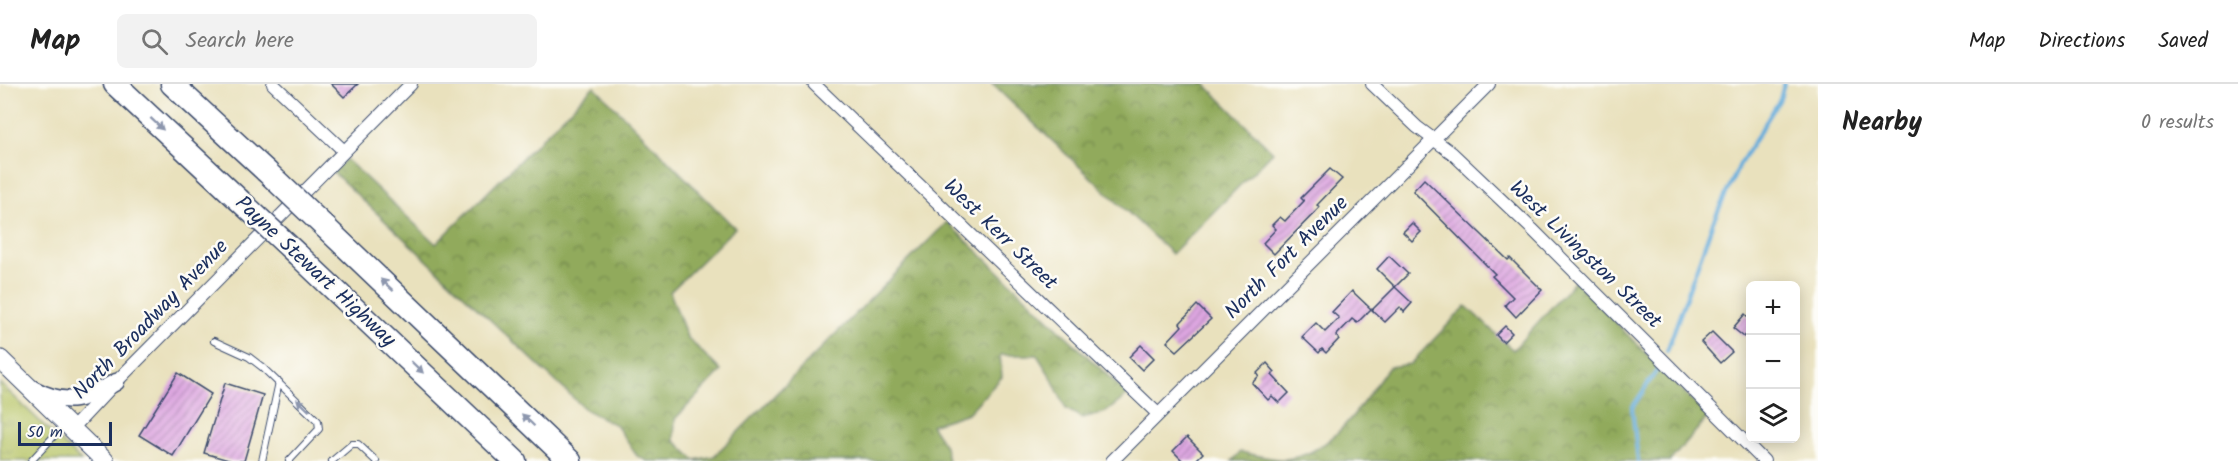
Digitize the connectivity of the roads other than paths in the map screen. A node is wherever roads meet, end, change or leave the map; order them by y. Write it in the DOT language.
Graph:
graph roads {
  1 [pos="115,84"];
  2 [pos="172,84"];
  3 [pos="273,84"];
  4 [pos="411,84"];
  5 [pos="814,84"];
  6 [pos="1372,84"];
  7 [pos="1489,84"];
  8 [pos="1433,140"];
  9 [pos="344,152"];
  10 [pos="214,341"];
  11 [pos="0,359"];
  12 [pos="116,382"];
  13 [pos="279,382"];
  14 [pos="27,386"];
  15 [pos="1158,414"];
  16 [pos="69,426"];
  17 [pos="31,461"];
  18 [pos="105,461"];
  19 [pos="262,461"];
  20 [pos="289,461"];
  21 [pos="332,461"];
  22 [pos="376,461"];
  23 [pos="514,461"];
  24 [pos="570,461"];
  25 [pos="1112,461"];
  26 [pos="1764,461"];
  1 -- 23 [label="highway, Payne Stewart Highway, one-way, bridge"];
  24 -- 2 [label="highway, Payne Stewart Highway, one-way, bridge"];
  3 -- 9 [label="street"];
  4 -- 9 [label="street, North Broadway Avenue"];
  5 -- 15 [label="street, West Kerr Street"];
  6 -- 8 [label="street, West Livingston Street"];
  7 -- 8 [label="street, North Fort Avenue"];
  8 -- 15 [label="street, North Fort Avenue"];
  8 -- 26 [label="street, West Livingston Street"];
  9 -- 12 [label="street, North Broadway Avenue"];
  10 -- 13 [label="lane"];
  11 -- 14 [label="main road"];
  12 -- 14 [label="street"];
  12 -- 16 [label="street, North Broadway Avenue"];
  13 -- 19 [label="lane"];
  20 -- 13 [label="lane, one-way"];
  14 -- 16 [label="main road"];
  15 -- 25 [label="street, North Fort Avenue"];
  16 -- 17 [label="lane"];
  16 -- 18 [label="main road"];
  21 -- 22 [label="lane"];
}
